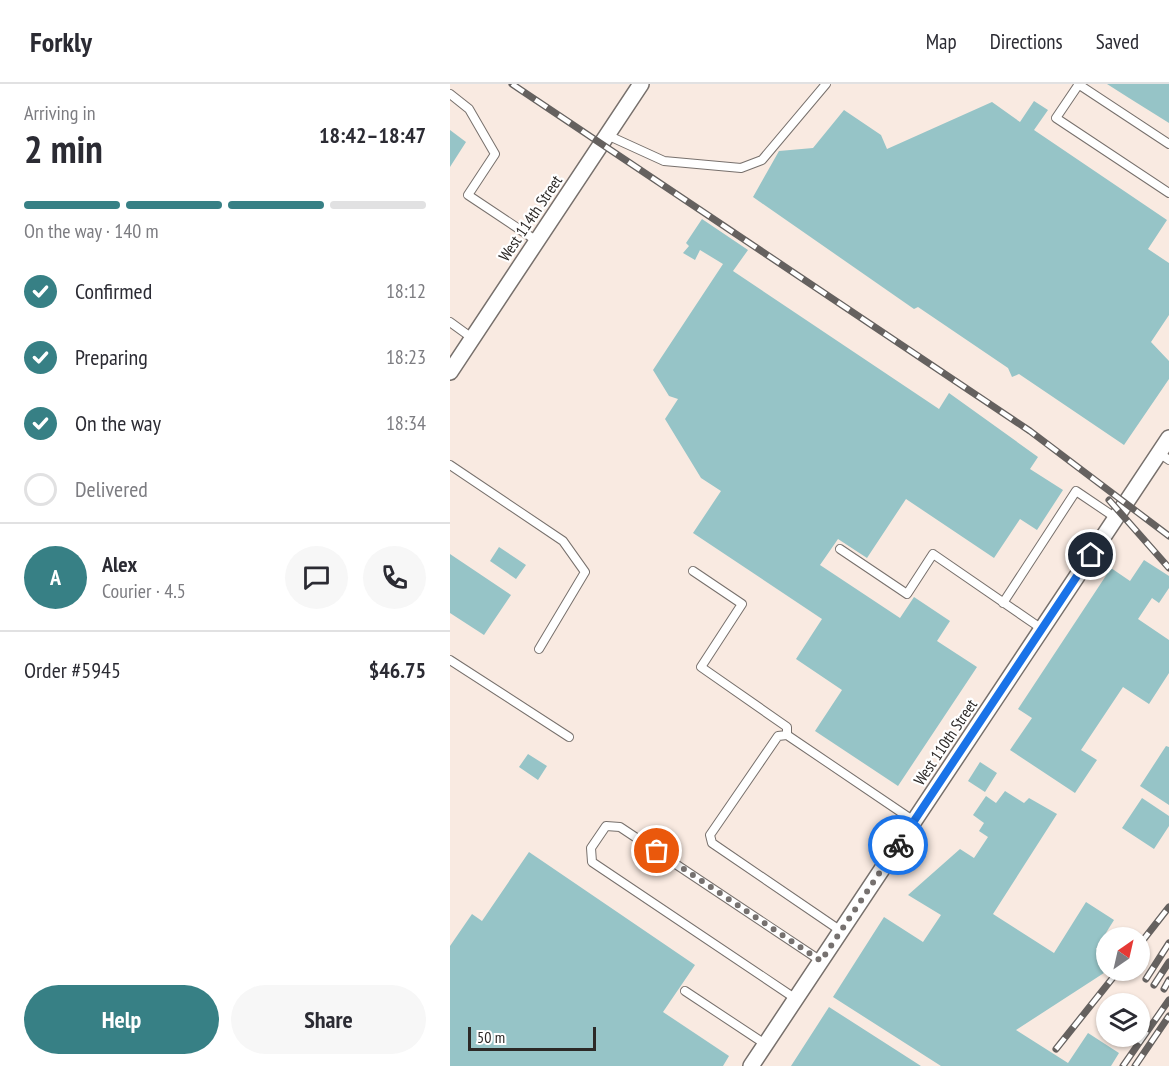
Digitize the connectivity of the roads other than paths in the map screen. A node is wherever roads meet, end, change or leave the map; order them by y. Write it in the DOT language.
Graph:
graph roads {
  1 [pos="641,84"];
  2 [pos="826,84"];
  3 [pos="1078,84"];
  4 [pos="450,94"];
  5 [pos="607,135"];
  6 [pos="1169,144"];
  7 [pos="1169,193"];
  8 [pos="537,241"];
  9 [pos="450,322"];
  10 [pos="472,338"];
  11 [pos="450,372"];
  12 [pos="1169,438"];
  13 [pos="1164,457"];
  14 [pos="450,465"];
  15 [pos="1116,518"];
  16 [pos="840,549"];
  17 [pos="693,571"];
  18 [pos="1003,603"];
  19 [pos="1042,629"];
  20 [pos="539,649"];
  21 [pos="450,660"];
  22 [pos="788,735"];
  23 [pos="568,737"];
  24 [pos="914,820"];
  25 [pos="840,931"];
  26 [pos="821,961"];
  27 [pos="685,991"];
  28 [pos="796,999"];
  29 [pos="765,1044"];
  30 [pos="751,1066"];
  1 -- 5 [label="street, West 114th Street"];
  2 -- 5 [label="lane"];
  3 -- 6 [label="lane"];
  3 -- 7 [label="lane"];
  4 -- 8 [label="lane"];
  5 -- 8 [label="street, West 114th Street"];
  8 -- 10 [label="street, West 114th Street"];
  9 -- 10 [label="lane"];
  10 -- 11 [label="street, West 114th Street"];
  12 -- 13 [label="street, West 110th Street"];
  13 -- 15 [label="street, West 110th Street"];
  14 -- 20 [label="lane"];
  15 -- 18 [label="lane"];
  15 -- 19 [label="street, West 110th Street"];
  16 -- 18 [label="lane"];
  17 -- 22 [label="lane"];
  18 -- 19 [label="lane"];
  19 -- 24 [label="street, West 110th Street"];
  21 -- 23 [label="lane"];
  22 -- 24 [label="lane"];
  22 -- 25 [label="lane"];
  24 -- 25 [label="street, West 110th Street"];
  25 -- 26 [label="street, West 110th Street"];
  26 -- 28 [label="street, West 110th Street"];
  26 -- 28 [label="lane"];
  27 -- 29 [label="lane"];
  28 -- 29 [label="street, West 110th Street"];
  29 -- 30 [label="street, West 110th Street"];
}
